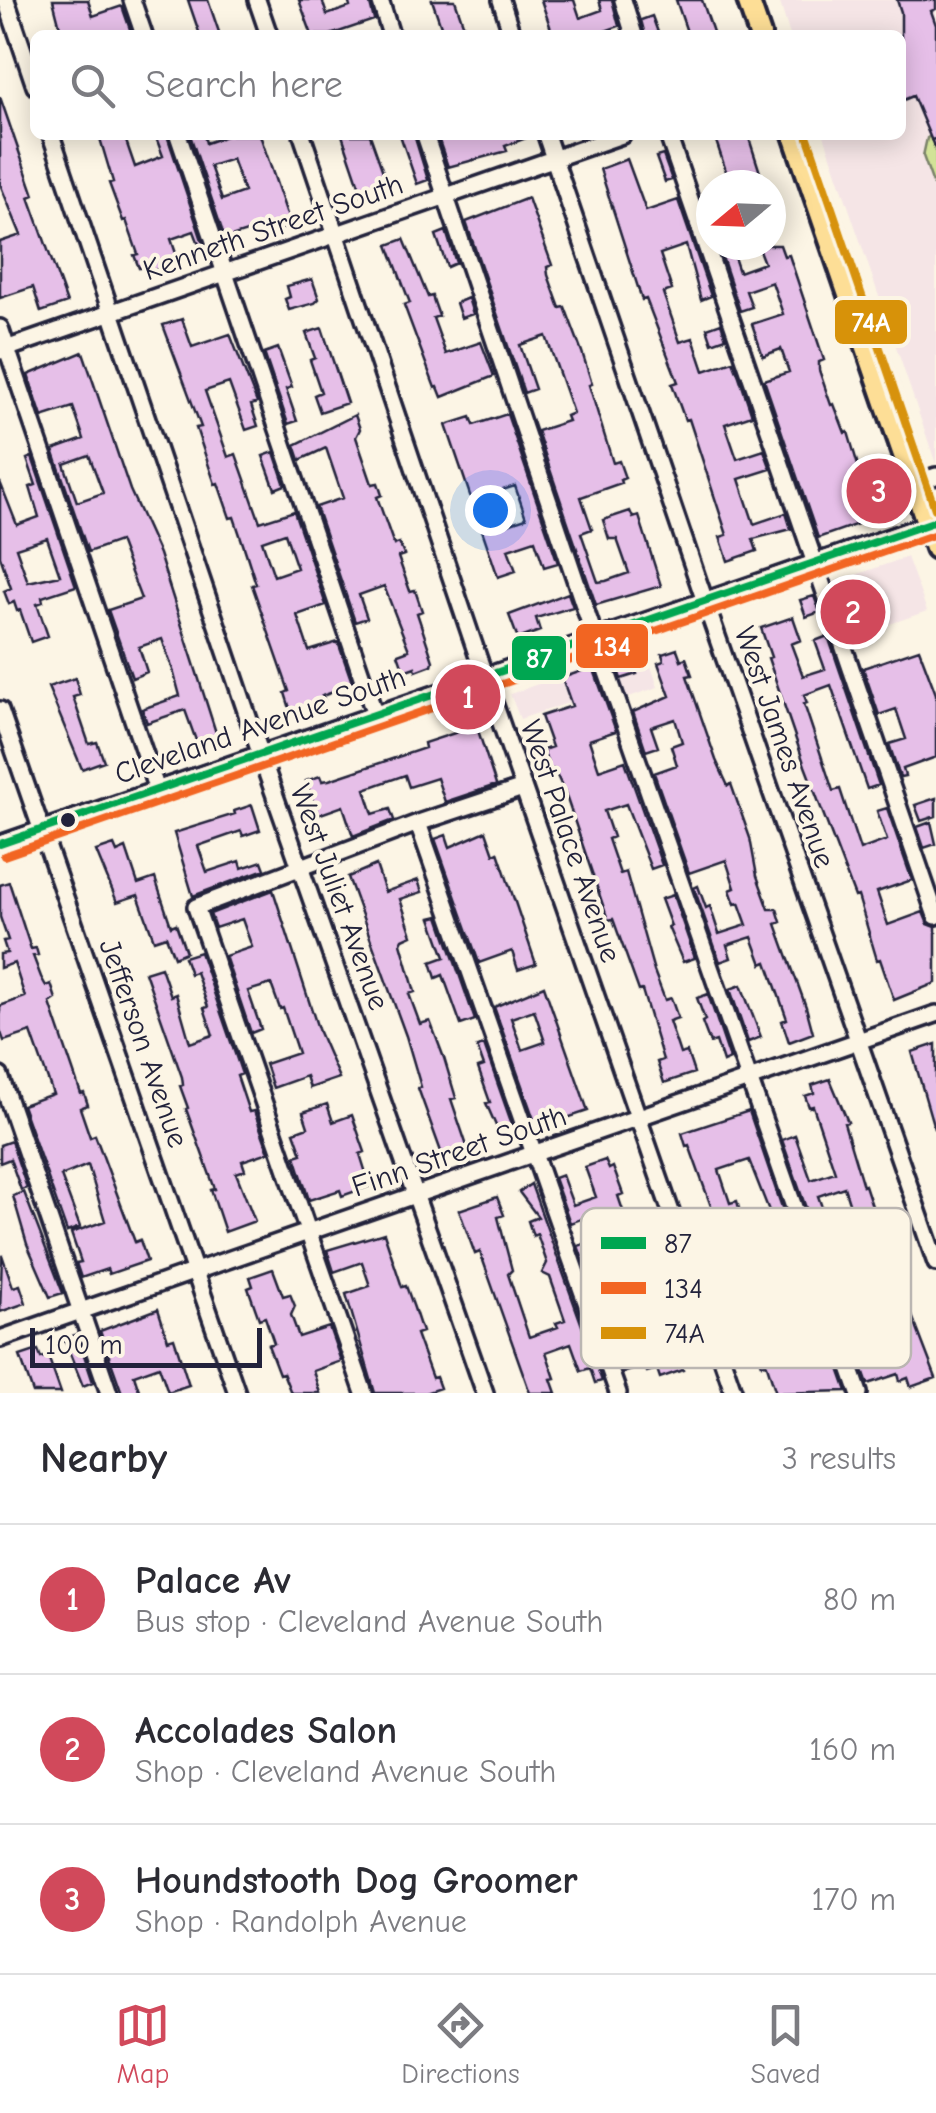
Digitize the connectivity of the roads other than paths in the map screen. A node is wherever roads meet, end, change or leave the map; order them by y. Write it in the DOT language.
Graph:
graph roads {
  1 [pos="6,0"];
  2 [pos="132,0"];
  3 [pos="257,0"];
  4 [pos="380,0"];
  5 [pos="500,0"];
  6 [pos="622,0"];
  7 [pos="748,0"];
  8 [pos="142,30"];
  9 [pos="267,30"];
  10 [pos="389,30"];
  11 [pos="510,30"];
  12 [pos="632,30"];
  13 [pos="758,30"];
  14 [pos="30,71"];
  15 [pos="53,140"];
  16 [pos="180,140"];
  17 [pos="304,140"];
  18 [pos="426,140"];
  19 [pos="548,140"];
  20 [pos="607,140"];
  21 [pos="670,140"];
  22 [pos="796,140"];
  23 [pos="554,158"];
  24 [pos="445,196"];
  25 [pos="336,234"];
  26 [pos="224,273"];
  27 [pos="111,312"];
  28 [pos="0,328"];
  29 [pos="4,350"];
  30 [pos="936,476"];
  31 [pos="912,484"];
  32 [pos="932,522"];
  33 [pos="936,548"];
  34 [pos="813,562"];
  35 [pos="704,599"];
  36 [pos="595,638"];
  37 [pos="484,675"];
  38 [pos="0,710"];
  39 [pos="375,715"];
  40 [pos="261,755"];
  41 [pos="523,788"];
  42 [pos="157,790"];
  43 [pos="418,824"];
  44 [pos="41,830"];
  45 [pos="0,844"];
  46 [pos="303,869"];
  47 [pos="936,916"];
  48 [pos="936,1014"];
  49 [pos="859,1042"];
  50 [pos="0,1076"];
  51 [pos="750,1080"];
  52 [pos="638,1118"];
  53 [pos="533,1154"];
  54 [pos="415,1195"];
  55 [pos="669,1208"];
  56 [pos="795,1208"];
  57 [pos="308,1232"];
  58 [pos="936,1263"];
  59 [pos="194,1272"];
  60 [pos="581,1289"];
  61 [pos="80,1310"];
  62 [pos="0,1339"];
  63 [pos="609,1368"];
  64 [pos="725,1368"];
  65 [pos="850,1368"];
  66 [pos="109,1393"];
  67 [pos="237,1393"];
  68 [pos="364,1393"];
  69 [pos="485,1393"];
  70 [pos="618,1393"];
  71 [pos="734,1393"];
  72 [pos="859,1393"];
  1 -- 14 [label="street"];
  2 -- 8 [label="street"];
  3 -- 9 [label="street"];
  4 -- 10 [label="street"];
  5 -- 11 [label="street"];
  6 -- 12 [label="street"];
  7 -- 13 [label="main road"];
  15 -- 27 [label="street, West Juliet Avenue"];
  16 -- 26 [label="street"];
  17 -- 25 [label="street, West Palace Avenue"];
  18 -- 24 [label="street"];
  19 -- 23 [label="street, West James Avenue"];
  20 -- 23 [label="street, Kenneth Street South"];
  21 -- 34 [label="street"];
  22 -- 31 [label="main road"];
  23 -- 24 [label="street, Kenneth Street South"];
  23 -- 35 [label="street, West James Avenue"];
  24 -- 25 [label="street, Kenneth Street South"];
  24 -- 36 [label="street"];
  25 -- 26 [label="street, Kenneth Street South"];
  25 -- 37 [label="street, West Palace Avenue"];
  26 -- 27 [label="street, Kenneth Street South"];
  26 -- 39 [label="street"];
  27 -- 29 [label="street, Kenneth Street South"];
  27 -- 40 [label="street, West Juliet Avenue"];
  28 -- 29 [label="street"];
  29 -- 42 [label="street"];
  30 -- 31 [label="street"];
  31 -- 32 [label="main road"];
  32 -- 33 [label="main road"];
  32 -- 34 [label="street, Cleveland Avenue South"];
  34 -- 35 [label="street, Cleveland Avenue South"];
  34 -- 47 [label="street"];
  35 -- 36 [label="street, Cleveland Avenue South"];
  35 -- 49 [label="street, West James Avenue"];
  36 -- 37 [label="street, Cleveland Avenue South"];
  36 -- 51 [label="street"];
  37 -- 39 [label="street, Cleveland Avenue South"];
  37 -- 41 [label="street, West Palace Avenue"];
  38 -- 44 [label="street, Jefferson Avenue"];
  39 -- 40 [label="street, Cleveland Avenue South"];
  40 -- 42 [label="street, Cleveland Avenue South"];
  40 -- 46 [label="street, West Juliet Avenue"];
  41 -- 43 [label="street"];
  41 -- 52 [label="street, West Palace Avenue"];
  42 -- 44 [label="street, Cleveland Avenue South"];
  43 -- 46 [label="street"];
  43 -- 53 [label="street"];
  44 -- 45 [label="street, Cleveland Avenue South"];
  44 -- 59 [label="street, Jefferson Avenue"];
  46 -- 54 [label="street, West Juliet Avenue"];
  46 -- 57 [label="street"];
  48 -- 49 [label="street, Finn Street South"];
  49 -- 51 [label="street, Finn Street South"];
  49 -- 58 [label="street, West James Avenue"];
  50 -- 61 [label="street"];
  51 -- 52 [label="street, Finn Street South"];
  51 -- 56 [label="street"];
  52 -- 53 [label="street, Finn Street South"];
  52 -- 55 [label="street, West Palace Avenue"];
  53 -- 54 [label="street, Finn Street South"];
  53 -- 60 [label="street"];
  54 -- 57 [label="street, Finn Street South"];
  54 -- 69 [label="street, West Juliet Avenue"];
  57 -- 59 [label="street, Finn Street South"];
  57 -- 68 [label="street"];
  59 -- 61 [label="street, Finn Street South"];
  59 -- 67 [label="street, Jefferson Avenue"];
  61 -- 62 [label="street, Finn Street South"];
  61 -- 66 [label="street"];
  63 -- 70 [label="street"];
  64 -- 71 [label="street, West Palace Avenue"];
  65 -- 72 [label="street"];
}
